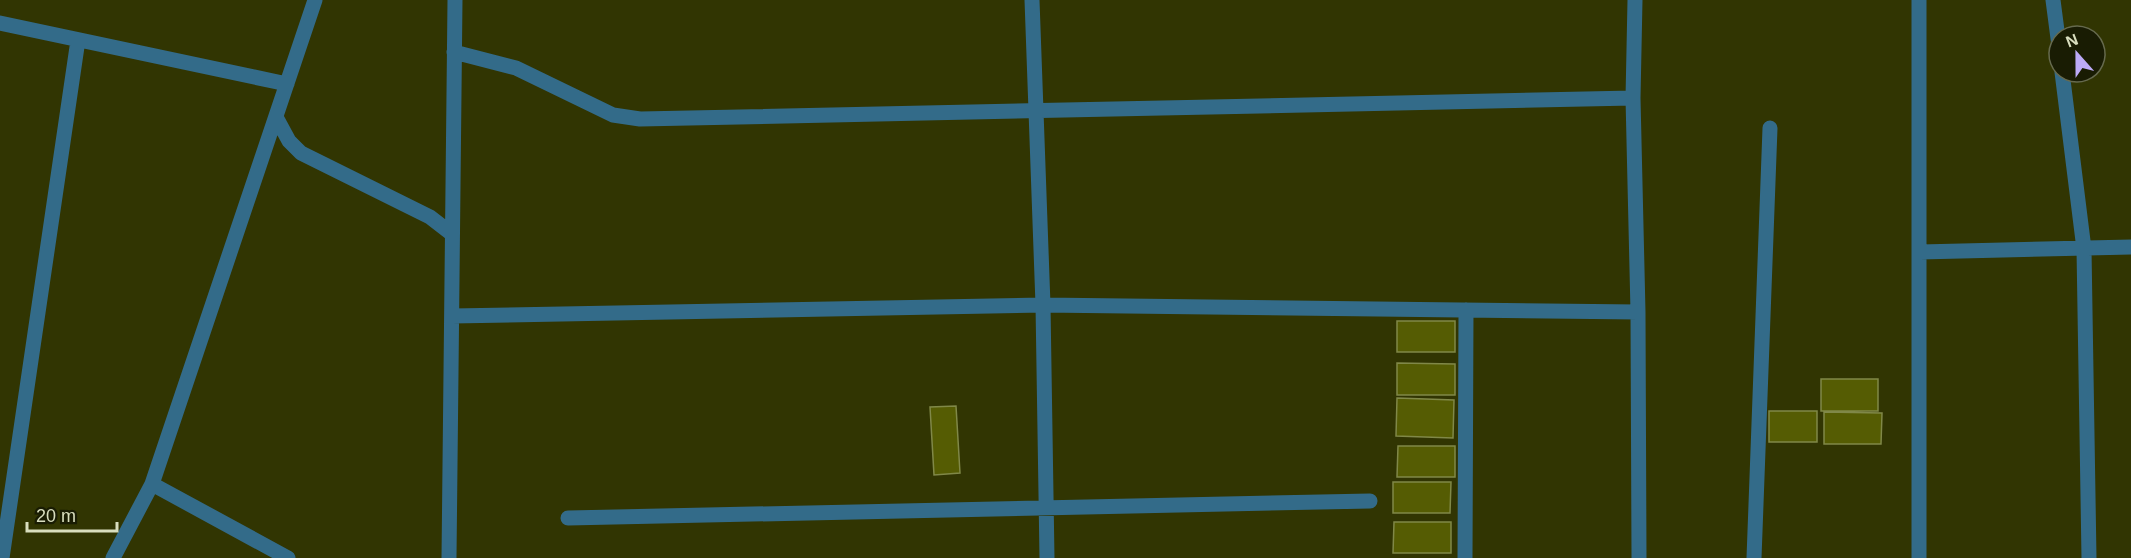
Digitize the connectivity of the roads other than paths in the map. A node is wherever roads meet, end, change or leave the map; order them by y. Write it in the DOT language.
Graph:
graph roads {
  1 [pos="315,0"];
  2 [pos="455,0"];
  3 [pos="1032,0"];
  4 [pos="1635,0"];
  5 [pos="1919,0"];
  6 [pos="2053,0"];
  7 [pos="0,23"];
  8 [pos="2056,24"];
  9 [pos="78,40"];
  10 [pos="454,52"];
  11 [pos="286,84"];
  12 [pos="2063,84"];
  13 [pos="1633,98"];
  14 [pos="1036,110"];
  15 [pos="276,117"];
  16 [pos="1770,128"];
  17 [pos="452,234"];
  18 [pos="2131,248"];
  19 [pos="2084,249"];
  20 [pos="1920,252"];
  21 [pos="1043,305"];
  22 [pos="1466,310"];
  23 [pos="1638,312"];
  24 [pos="452,316"];
  25 [pos="152,484"];
  26 [pos="1370,501"];
  27 [pos="1046,508"];
  28 [pos="568,518"];
  29 [pos="2,558"];
  30 [pos="113,558"];
  31 [pos="288,558"];
  32 [pos="449,558"];
  33 [pos="1047,558"];
  34 [pos="1465,558"];
  35 [pos="1639,558"];
  36 [pos="1754,558"];
  37 [pos="1919,558"];
  38 [pos="2089,558"];
  1 -- 11 [label="street"];
  2 -- 10 [label="street"];
  3 -- 14 [label="street"];
  4 -- 13 [label="street"];
  5 -- 20 [label="street"];
  6 -- 8 [label="street"];
  7 -- 9 [label="street"];
  9 -- 11 [label="street"];
  9 -- 29 [label="street"];
  10 -- 14 [label="street"];
  10 -- 17 [label="street"];
  11 -- 15 [label="street"];
  12 -- 19 [label="street"];
  13 -- 14 [label="street"];
  13 -- 23 [label="street"];
  14 -- 21 [label="street"];
  15 -- 17 [label="street"];
  15 -- 25 [label="street"];
  16 -- 36 [label="street"];
  17 -- 24 [label="street"];
  18 -- 19 [label="street"];
  19 -- 20 [label="street"];
  19 -- 38 [label="street"];
  20 -- 37 [label="street"];
  21 -- 22 [label="street"];
  21 -- 24 [label="street"];
  21 -- 27 [label="street"];
  22 -- 23 [label="street"];
  22 -- 34 [label="street"];
  23 -- 35 [label="street"];
  24 -- 32 [label="street"];
  25 -- 30 [label="street"];
  25 -- 31 [label="street"];
  26 -- 27 [label="street"];
  27 -- 28 [label="street"];
  27 -- 33 [label="street"];
}
